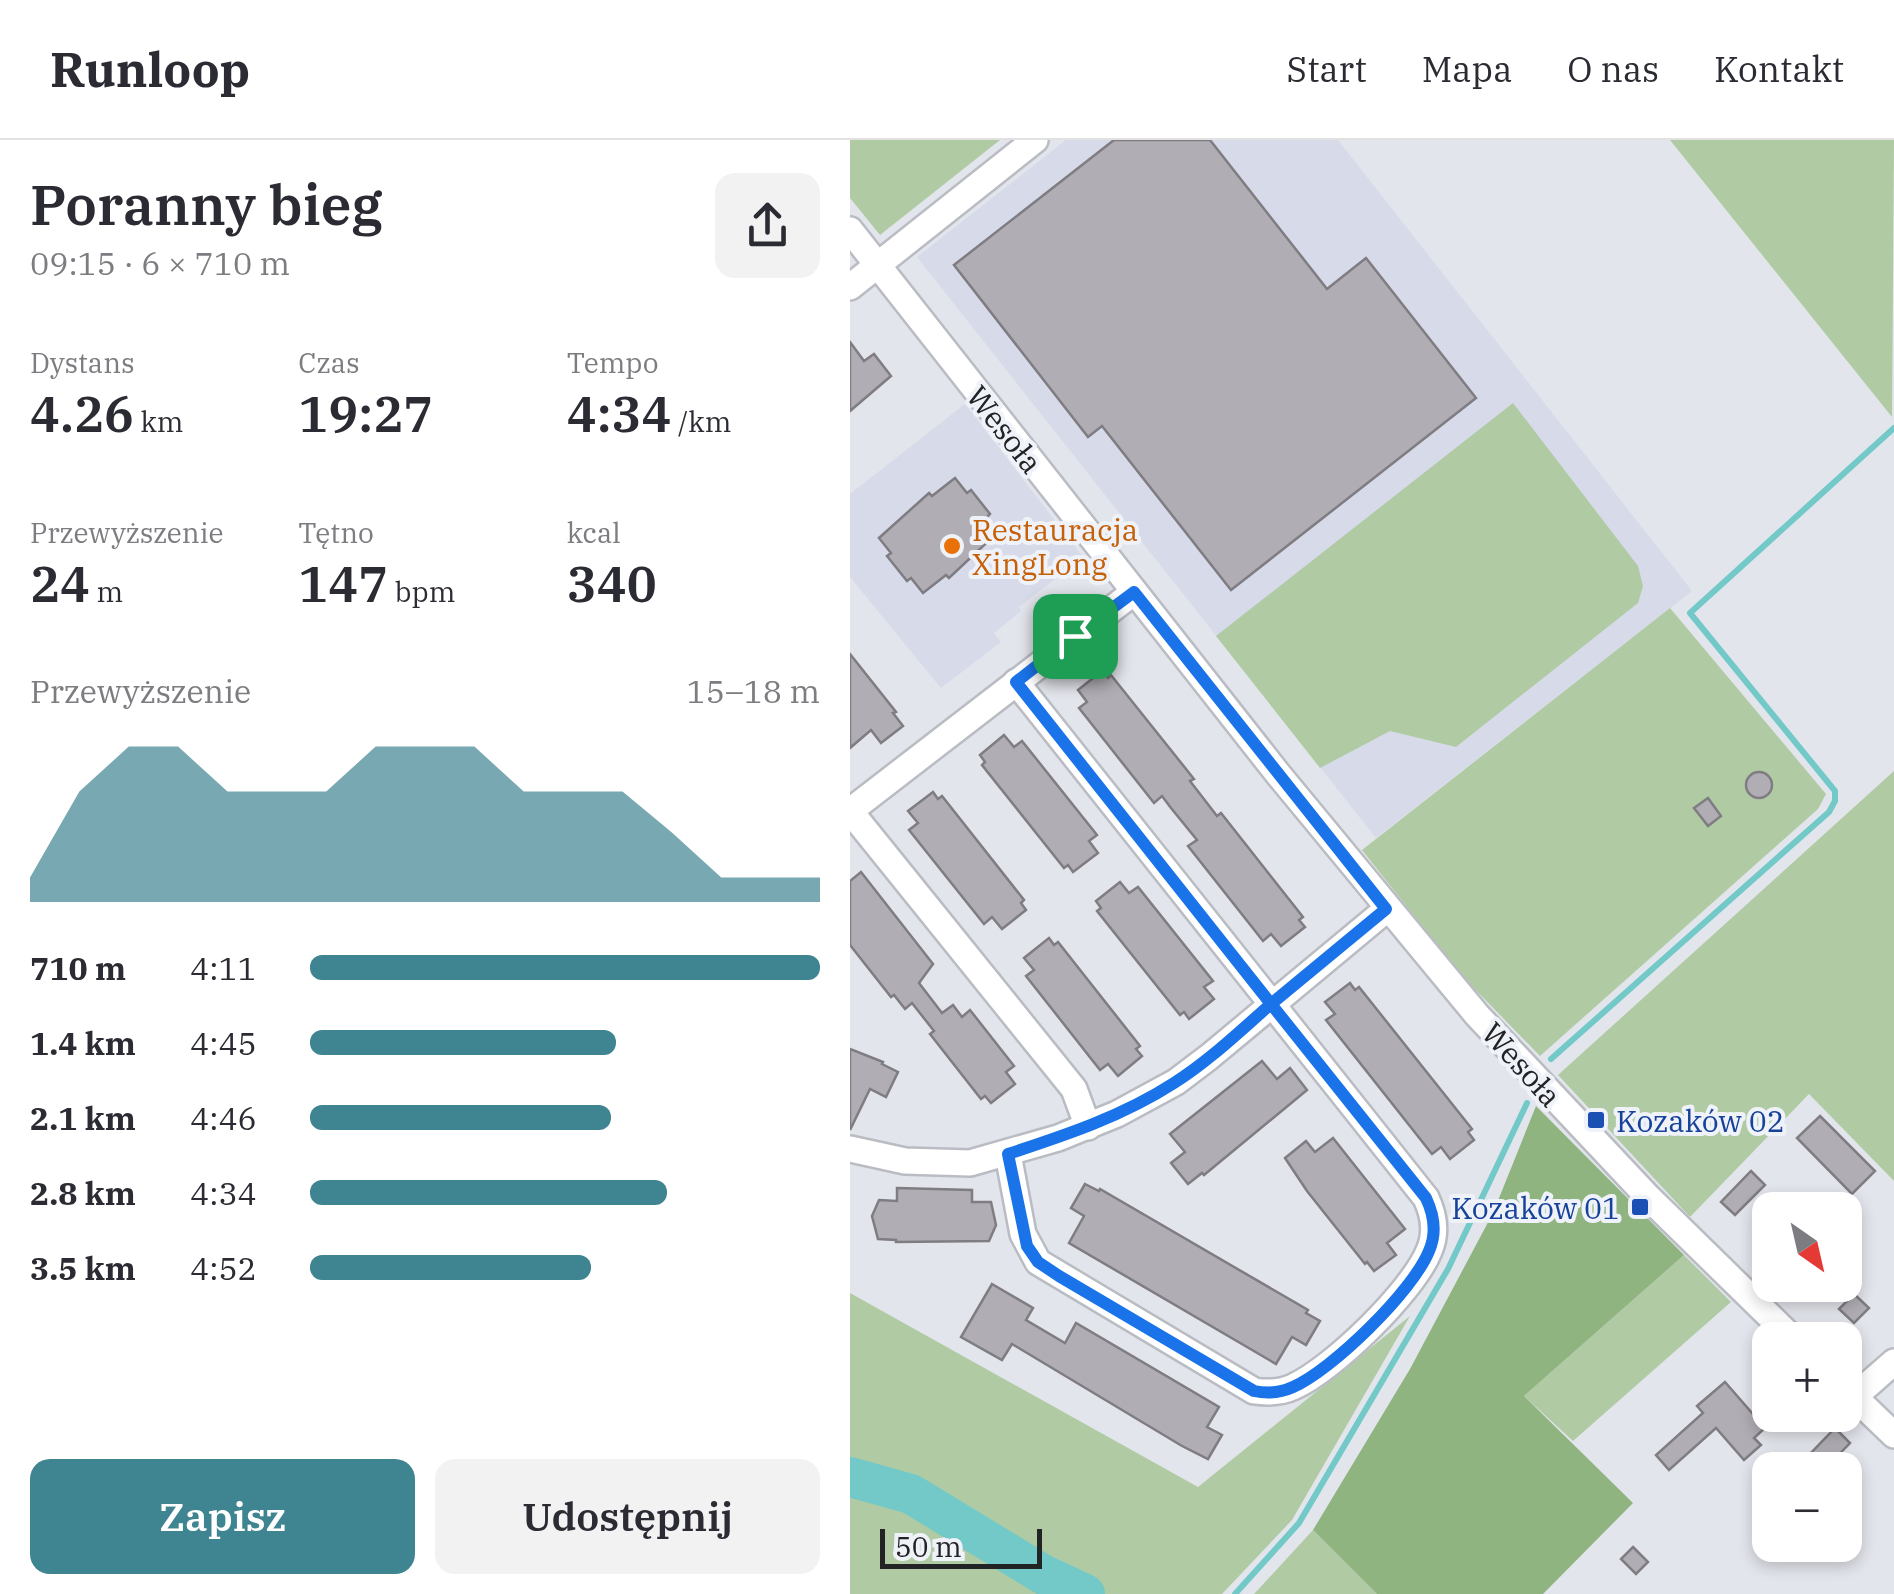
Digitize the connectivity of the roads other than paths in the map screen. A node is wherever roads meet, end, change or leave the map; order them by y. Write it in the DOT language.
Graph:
graph roads {
  1 [pos="1035,140"];
  2 [pos="850,230"];
  3 [pos="878,266"];
  4 [pos="850,288"];
  5 [pos="1134,592"];
  6 [pos="1016,682"];
  7 [pos="850,811"];
  8 [pos="1386,909"];
  9 [pos="1271,1004"];
  10 [pos="1088,1128"];
  11 [pos="850,1149"];
  12 [pos="1008,1154"];
  13 [pos="1775,1322"];
  14 [pos="1894,1362"];
  15 [pos="1862,1384"];
  16 [pos="1862,1404"];
  17 [pos="1894,1435"];
  1 -- 3 [label="street"];
  2 -- 3 [label="street, Wesoła"];
  3 -- 4 [label="street"];
  3 -- 5 [label="street, Wesoła"];
  5 -- 6 [label="street"];
  5 -- 8 [label="street, Wesoła"];
  6 -- 7 [label="street"];
  6 -- 9 [label="street"];
  7 -- 10 [label="street"];
  8 -- 9 [label="street"];
  8 -- 13 [label="street, Wesoła"];
  9 -- 10 [label="street"];
  9 -- 12 [label="street"];
  10 -- 12 [label="street"];
  11 -- 12 [label="street"];
  14 -- 15 [label="street"];
  16 -- 17 [label="street"];
}
